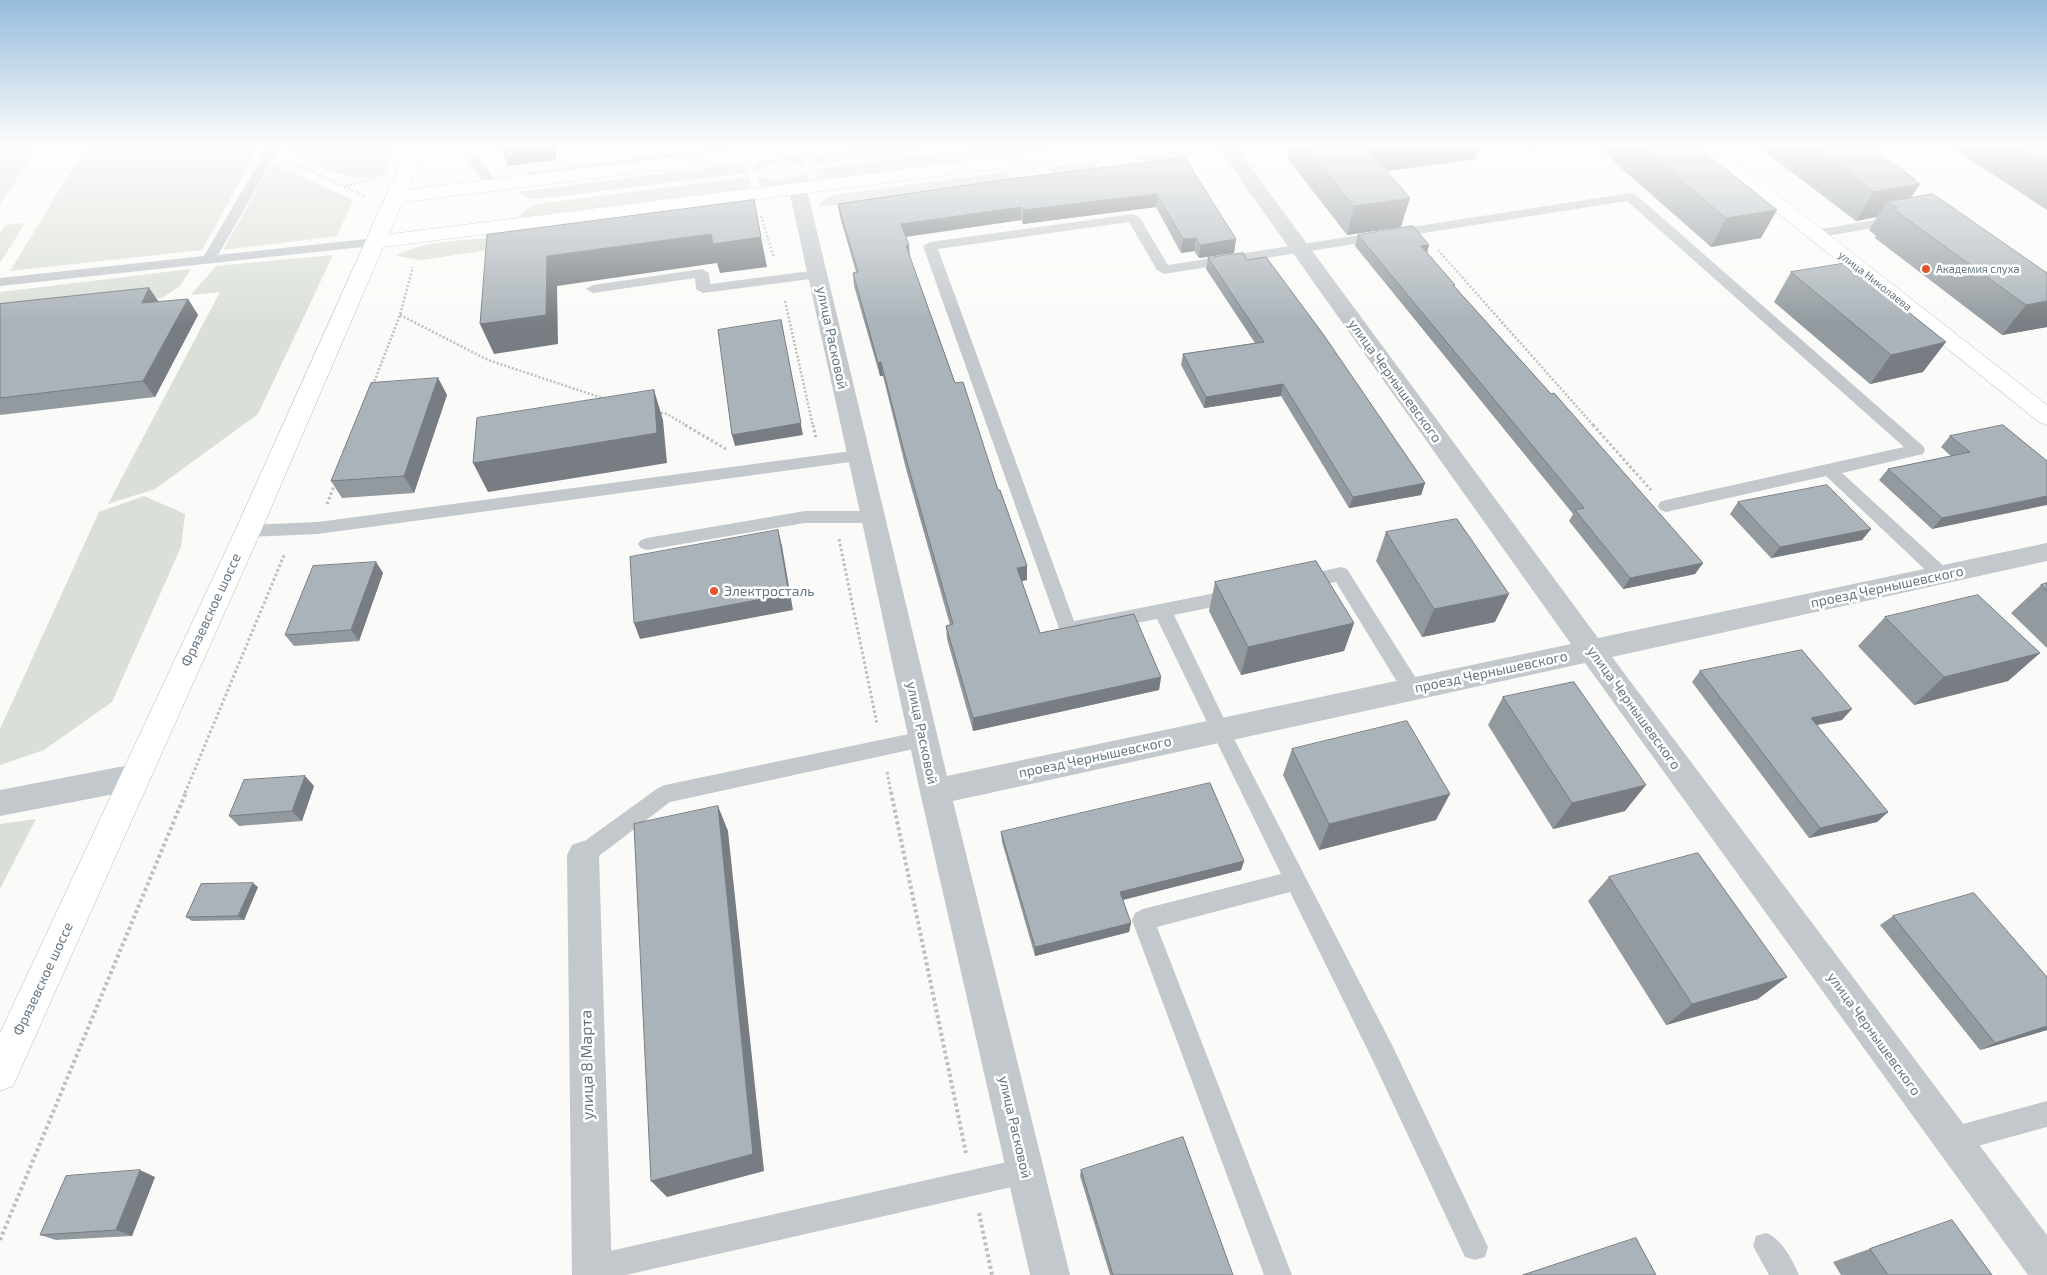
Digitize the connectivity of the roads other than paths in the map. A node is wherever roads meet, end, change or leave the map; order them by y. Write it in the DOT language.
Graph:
graph roads {
  1 [pos="240,204"];
  2 [pos="393,204"];
  3 [pos="469,204"];
  4 [pos="505,204"];
  5 [pos="538,204"];
  6 [pos="801,204"];
  7 [pos="1267,204"];
  8 [pos="1582,204"];
  9 [pos="1639,204"];
  10 [pos="1778,204"];
  11 [pos="493,207"];
  12 [pos="1914,217"];
  13 [pos="1815,234"];
  14 [pos="376,242"];
  15 [pos="1299,249"];
  16 [pos="209,259"];
  17 [pos="818,274"];
  18 [pos="0,282"];
  19 [pos="593,289"];
  20 [pos="2047,418"];
  21 [pos="859,456"];
  22 [pos="1829,470"];
  23 [pos="1666,506"];
  24 [pos="874,517"];
  25 [pos="248,531"];
  26 [pos="647,544"];
  27 [pos="2047,552"];
  28 [pos="1942,575"];
  29 [pos="1285,586"];
  30 [pos="1256,591"];
  31 [pos="1162,610"];
  32 [pos="1592,651"];
  33 [pos="1412,689"];
  34 [pos="1220,730"];
  35 [pos="923,739"];
  36 [pos="135,777"];
  37 [pos="935,792"];
  38 [pos="0,802"];
  39 [pos="583,855"];
  40 [pos="1297,880"];
  41 [pos="0,1073"];
  42 [pos="2047,1114"];
  43 [pos="1952,1140"];
  44 [pos="1025,1171"];
  45 [pos="1766,1246"];
  46 [pos="1475,1247"];
  47 [pos="2047,1268"];
  48 [pos="592,1272"];
  49 [pos="1050,1275"];
  50 [pos="1278,1275"];
  51 [pos="1785,1275"];
  1 -- 16 [label="lane"];
  2 -- 14 [label="main road, Фрязевское шоссе"];
  3 -- 11 [label="main road"];
  4 -- 11 [label="main road"];
  5 -- 11 [label="main road"];
  6 -- 17 [label="street, улица Расковой"];
  7 -- 15 [label="street, улица Чернышевского"];
  8 -- 15 [label="lane"];
  9 -- 22 [label="lane"];
  10 -- 13 [label="main road, улица Николаева"];
  11 -- 14 [label="main road"];
  12 -- 13 [label="lane"];
  13 -- 20 [label="main road, улица Николаева"];
  14 -- 16 [label="lane"];
  14 -- 25 [label="main road, Фрязевское шоссе"];
  15 -- 31 [label="lane"];
  15 -- 32 [label="street, улица Чернышевского"];
  16 -- 18 [label="lane"];
  17 -- 19 [label="lane"];
  17 -- 21 [label="street, улица Расковой"];
  21 -- 24 [label="street, улица Расковой"];
  21 -- 25 [label="lane"];
  22 -- 23 [label="lane"];
  22 -- 28 [label="lane"];
  24 -- 26 [label="lane"];
  24 -- 35 [label="street, улица Расковой"];
  25 -- 36 [label="main road, Фрязевское шоссе"];
  27 -- 28 [label="street, проезд Чернышевского"];
  28 -- 32 [label="street, проезд Чернышевского"];
  29 -- 33 [label="lane"];
  30 -- 31 [label="lane"];
  31 -- 34 [label="lane"];
  32 -- 33 [label="street, проезд Чернышевского"];
  32 -- 43 [label="street, улица Чернышевского"];
  33 -- 34 [label="street, проезд Чернышевского"];
  34 -- 37 [label="street, проезд Чернышевского"];
  34 -- 40 [label="lane"];
  35 -- 37 [label="street, улица Расковой"];
  35 -- 39 [label="lane"];
  36 -- 38 [label="street"];
  36 -- 41 [label="main road, Фрязевское шоссе"];
  37 -- 44 [label="street, улица Расковой"];
  39 -- 48 [label="street, улица 8 Марта"];
  40 -- 46 [label="lane"];
  40 -- 50 [label="lane"];
  42 -- 43 [label="lane"];
  43 -- 47 [label="street, улица Чернышевского"];
  44 -- 48 [label="lane"];
  44 -- 49 [label="street, улица Расковой"];
  45 -- 51 [label="lane"];
}
